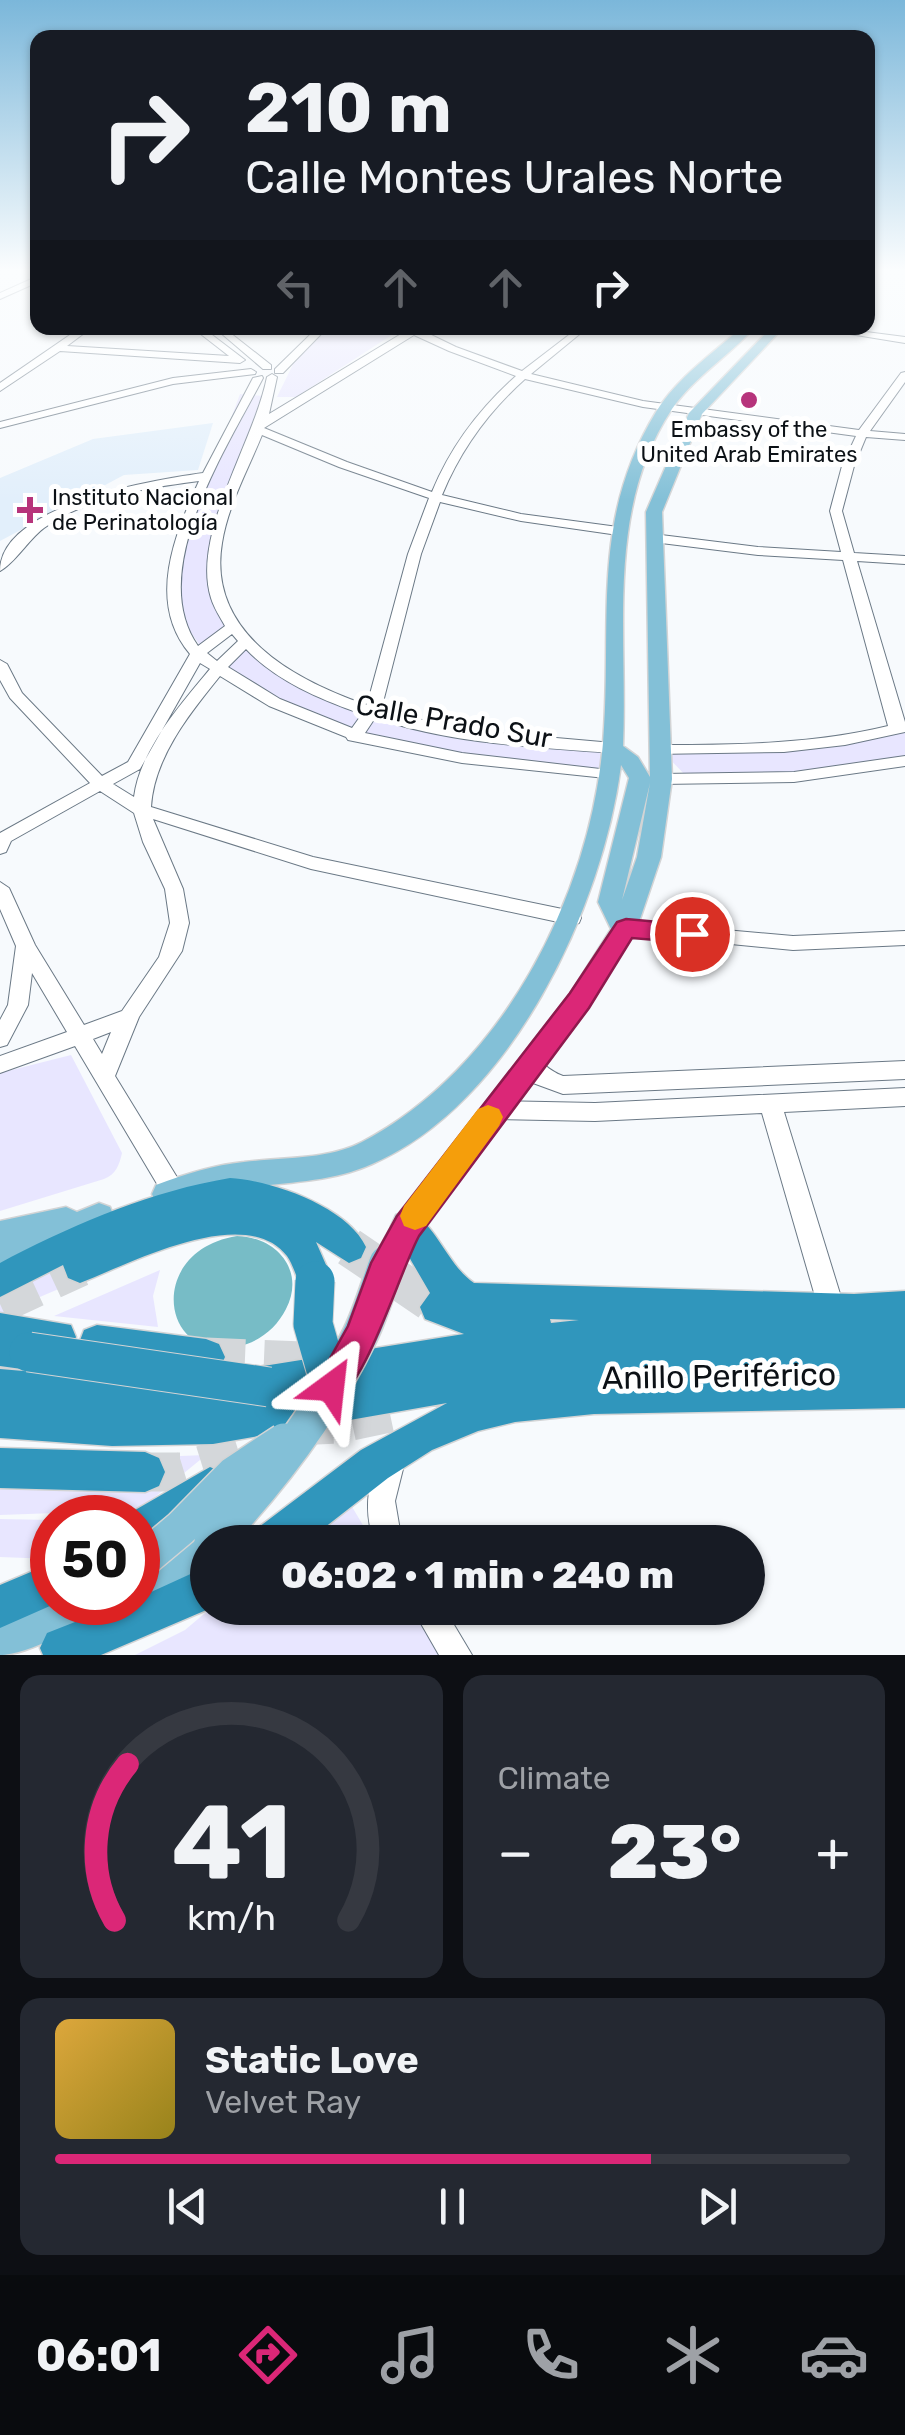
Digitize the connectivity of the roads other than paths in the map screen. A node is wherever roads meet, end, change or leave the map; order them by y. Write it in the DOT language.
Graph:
graph roads {
  1 [pos="223,347"];
  2 [pos="240,347"];
  3 [pos="287,347"];
  4 [pos="297,347"];
  5 [pos="383,347"];
  6 [pos="457,347"];
  7 [pos="558,347"];
  8 [pos="728,347"];
  9 [pos="759,347"];
  10 [pos="59,348"];
  11 [pos="240,360"];
  12 [pos="265,372"];
  13 [pos="522,374"];
  14 [pos="905,375"];
  15 [pos="0,388"];
  16 [pos="301,398"];
  17 [pos="270,402"];
  18 [pos="666,408"];
  19 [pos="696,413"];
  20 [pos="0,426"];
  21 [pos="259,427"];
  22 [pos="862,434"];
  23 [pos="905,436"];
  24 [pos="208,476"];
  25 [pos="434,493"];
  26 [pos="620,525"];
  27 [pos="654,538"];
  28 [pos="6,548"];
  29 [pos="617,552"];
  30 [pos="849,558"];
  31 [pos="905,560"];
  32 [pos="0,567"];
  33 [pos="231,628"];
  34 [pos="245,642"];
  35 [pos="198,652"];
  36 [pos="0,664"];
  37 [pos="218,668"];
  38 [pos="373,710"];
  39 [pos="901,728"];
  40 [pos="354,738"];
  41 [pos="661,750"];
  42 [pos="905,761"];
  43 [pos="611,762"];
  44 [pos="143,766"];
  45 [pos="650,778"];
  46 [pos="101,784"];
  47 [pos="142,810"];
  48 [pos="2,840"];
  49 [pos="0,888"];
  50 [pos="572,918"];
  51 [pos="626,928"];
  52 [pos="905,938"];
  53 [pos="26,946"];
  54 [pos="129,1016"];
  55 [pos="78,1036"];
  56 [pos="0,1040"];
  57 [pos="0,1064"];
  58 [pos="530,1065"];
  59 [pos="904,1073"];
  60 [pos="104,1077"];
  61 [pos="905,1097"];
  62 [pos="770,1102"];
  63 [pos="494,1110"];
  64 [pos="174,1192"];
  65 [pos="408,1226"];
  66 [pos="349,1247"];
  67 [pos="4,1258"];
  68 [pos="80,1267"];
  69 [pos="438,1307"];
  70 [pos="905,1308"];
  71 [pos="832,1310"];
  72 [pos="752,1325"];
  73 [pos="905,1325"];
  74 [pos="586,1335"];
  75 [pos="905,1338"];
  76 [pos="10,1343"];
  77 [pos="206,1357"];
  78 [pos="905,1363"];
  79 [pos="905,1373"];
  80 [pos="533,1382"];
  81 [pos="269,1386"];
  82 [pos="331,1387"];
  83 [pos="0,1388"];
  84 [pos="905,1388"];
  85 [pos="0,1419"];
  86 [pos="295,1434"];
  87 [pos="398,1448"];
  88 [pos="0,1468"];
  89 [pos="145,1472"];
  90 [pos="234,1474"];
  91 [pos="160,1519"];
  92 [pos="228,1525"];
  93 [pos="294,1525"];
  94 [pos="383,1525"];
  95 [pos="160,1546"];
  96 [pos="190,1560"];
  97 [pos="160,1583"];
  98 [pos="190,1596"];
  99 [pos="0,1607"];
  100 [pos="438,1625"];
  101 [pos="51,1627"];
  102 [pos="0,1644"];
  103 [pos="457,1655"];
  1 -- 11 [label="street"];
  2 -- 12 [label="street"];
  3 -- 12 [label="street, Calle Prado Sur"];
  4 -- 12 [label="street, Calle Prado Sur"];
  5 -- 16 [label="street"];
  6 -- 13 [label="street"];
  7 -- 13 [label="street"];
  8 -- 18 [label="main road"];
  9 -- 19 [label="main road"];
  10 -- 11 [label="street"];
  10 -- 15 [label="street"];
  11 -- 12 [label="street"];
  12 -- 17 [label="street, Calle Prado Sur"];
  12 -- 20 [label="street"];
  12 -- 24 [label="street, Calle Prado Sur"];
  13 -- 18 [label="street"];
  13 -- 25 [label="street"];
  14 -- 22 [label="street"];
  16 -- 17 [label="street"];
  16 -- 21 [label="street"];
  17 -- 21 [label="street, Calle Prado Sur"];
  18 -- 19 [label="street"];
  18 -- 26 [label="main road"];
  19 -- 22 [label="street"];
  19 -- 27 [label="main road"];
  21 -- 25 [label="street"];
  21 -- 33 [label="street, Calle Prado Sur"];
  22 -- 23 [label="street"];
  22 -- 30 [label="street"];
  24 -- 28 [label="street"];
  24 -- 35 [label="street, Calle Prado Sur"];
  25 -- 26 [label="street"];
  25 -- 38 [label="street"];
  26 -- 27 [label="main road"];
  26 -- 29 [label="main road"];
  27 -- 29 [label="main road"];
  27 -- 30 [label="street"];
  27 -- 41 [label="main road"];
  28 -- 32 [label="street"];
  29 -- 43 [label="main road"];
  30 -- 31 [label="street"];
  30 -- 39 [label="street"];
  33 -- 34 [label="street, Calle Prado Sur"];
  33 -- 35 [label="street"];
  34 -- 37 [label="street"];
  34 -- 38 [label="street, Calle Prado Sur"];
  35 -- 37 [label="street, Calle Prado Sur"];
  35 -- 44 [label="street"];
  36 -- 46 [label="street"];
  37 -- 40 [label="street, Calle Prado Sur"];
  37 -- 44 [label="street"];
  38 -- 40 [label="street"];
  38 -- 43 [label="street, Calle Prado Sur"];
  39 -- 41 [label="street"];
  40 -- 43 [label="street, Calle Prado Sur"];
  41 -- 43 [label="main road, Calle Prado Sur"];
  41 -- 45 [label="main road"];
  42 -- 45 [label="street"];
  43 -- 45 [label="main road, Calle Prado Sur"];
  43 -- 50 [label="main road"];
  44 -- 46 [label="street"];
  44 -- 47 [label="street"];
  45 -- 51 [label="main road"];
  46 -- 47 [label="street"];
  46 -- 48 [label="street"];
  47 -- 50 [label="street"];
  47 -- 54 [label="street"];
  49 -- 53 [label="street"];
  50 -- 64 [label="main road"];
  51 -- 52 [label="street"];
  51 -- 58 [label="main road"];
  53 -- 55 [label="street"];
  53 -- 56 [label="street"];
  54 -- 55 [label="street"];
  54 -- 60 [label="street"];
  55 -- 57 [label="street"];
  55 -- 60 [label="street"];
  58 -- 59 [label="street"];
  58 -- 63 [label="main road"];
  60 -- 64 [label="street"];
  61 -- 62 [label="street"];
  62 -- 63 [label="street"];
  62 -- 71 [label="street"];
  63 -- 65 [label="main road"];
  64 -- 67 [label="main road"];
  65 -- 71 [label="highway"];
  65 -- 82 [label="main road, bridge"];
  66 -- 67 [label="highway"];
  68 -- 82 [label="highway, bridge"];
  69 -- 74 [label="highway"];
  70 -- 71 [label="highway"];
  72 -- 73 [label="highway, Anillo Periférico"];
  74 -- 75 [label="highway"];
  74 -- 81 [label="highway, bridge"];
  76 -- 77 [label="highway"];
  76 -- 81 [label="highway, bridge"];
  78 -- 85 [label="highway"];
  79 -- 80 [label="highway, Anillo Periférico"];
  81 -- 83 [label="highway, bridge"];
  82 -- 86 [label="main road, bridge"];
  84 -- 87 [label="highway"];
  86 -- 90 [label="main road, bridge"];
  86 -- 92 [label="main road, bridge"];
  87 -- 93 [label="highway"];
  87 -- 94 [label="street"];
  88 -- 89 [label="highway"];
  90 -- 91 [label="highway, bridge"];
  90 -- 95 [label="main road, bridge"];
  96 -- 97 [label="main road"];
  98 -- 101 [label="highway"];
  99 -- 101 [label="highway"];
  100 -- 103 [label="street"];
  101 -- 102 [label="main road"];
}
